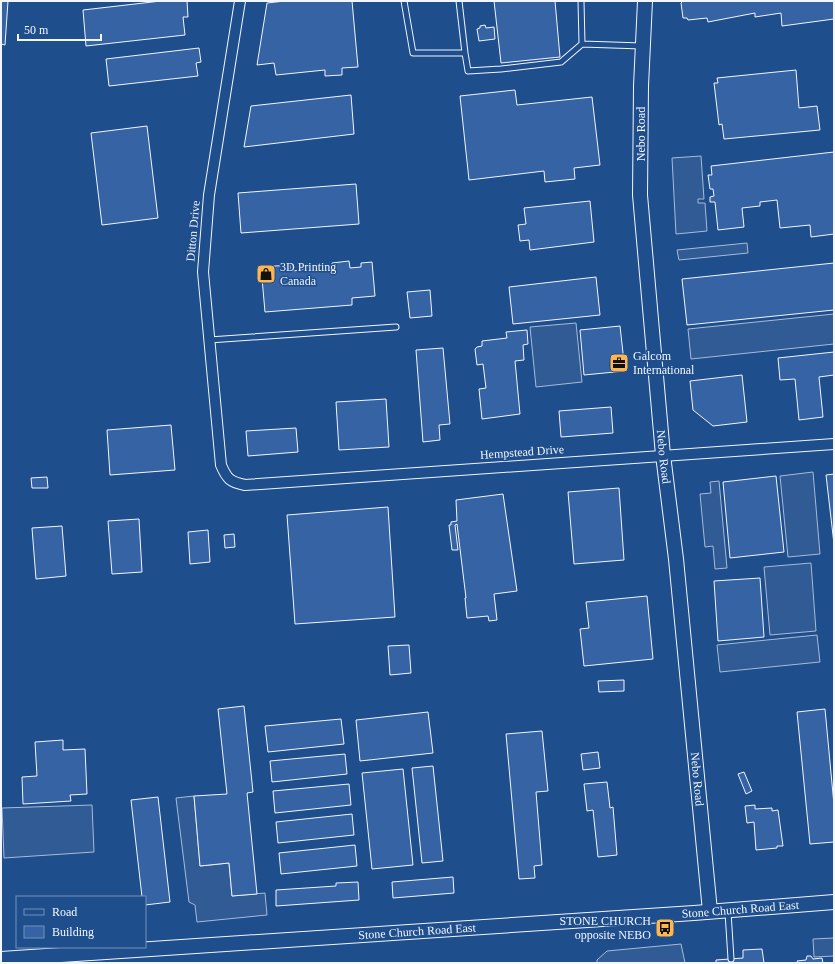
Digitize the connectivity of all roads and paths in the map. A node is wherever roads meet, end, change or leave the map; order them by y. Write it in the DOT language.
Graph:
graph roads {
  1 [pos="240,1"];
  2 [pos="404,1"];
  3 [pos="459,1"];
  4 [pos="581,1"];
  5 [pos="645,1"];
  6 [pos="582,44"];
  7 [pos="643,46"];
  8 [pos="465,53"];
  9 [pos="396,327"];
  10 [pos="209,340"];
  11 [pos="834,444"];
  12 [pos="664,455"];
  13 [pos="221,465"];
  14 [pos="834,902"];
  15 [pos="728,910"];
  16 [pos="710,911"];
  17 [pos="1,959"];
  18 [pos="731,959"];
  1 -- 10 [label="street, Ditton Drive"];
  2 -- 8 [label="lane"];
  3 -- 8 [label="lane"];
  4 -- 6 [label="lane"];
  5 -- 7 [label="street, Nebo Road"];
  6 -- 7 [label="lane"];
  6 -- 8 [label="lane"];
  7 -- 12 [label="street, Nebo Road"];
  9 -- 10 [label="lane"];
  10 -- 13 [label="street, Ditton Drive"];
  11 -- 12 [label="street, Hempstead Drive"];
  12 -- 13 [label="street, Hempstead Drive"];
  12 -- 16 [label="street, Nebo Road"];
  14 -- 15 [label="street, Stone Church Road East"];
  15 -- 16 [label="street, Stone Church Road East"];
  15 -- 18 [label="lane"];
  16 -- 17 [label="street, Stone Church Road East"];
}
